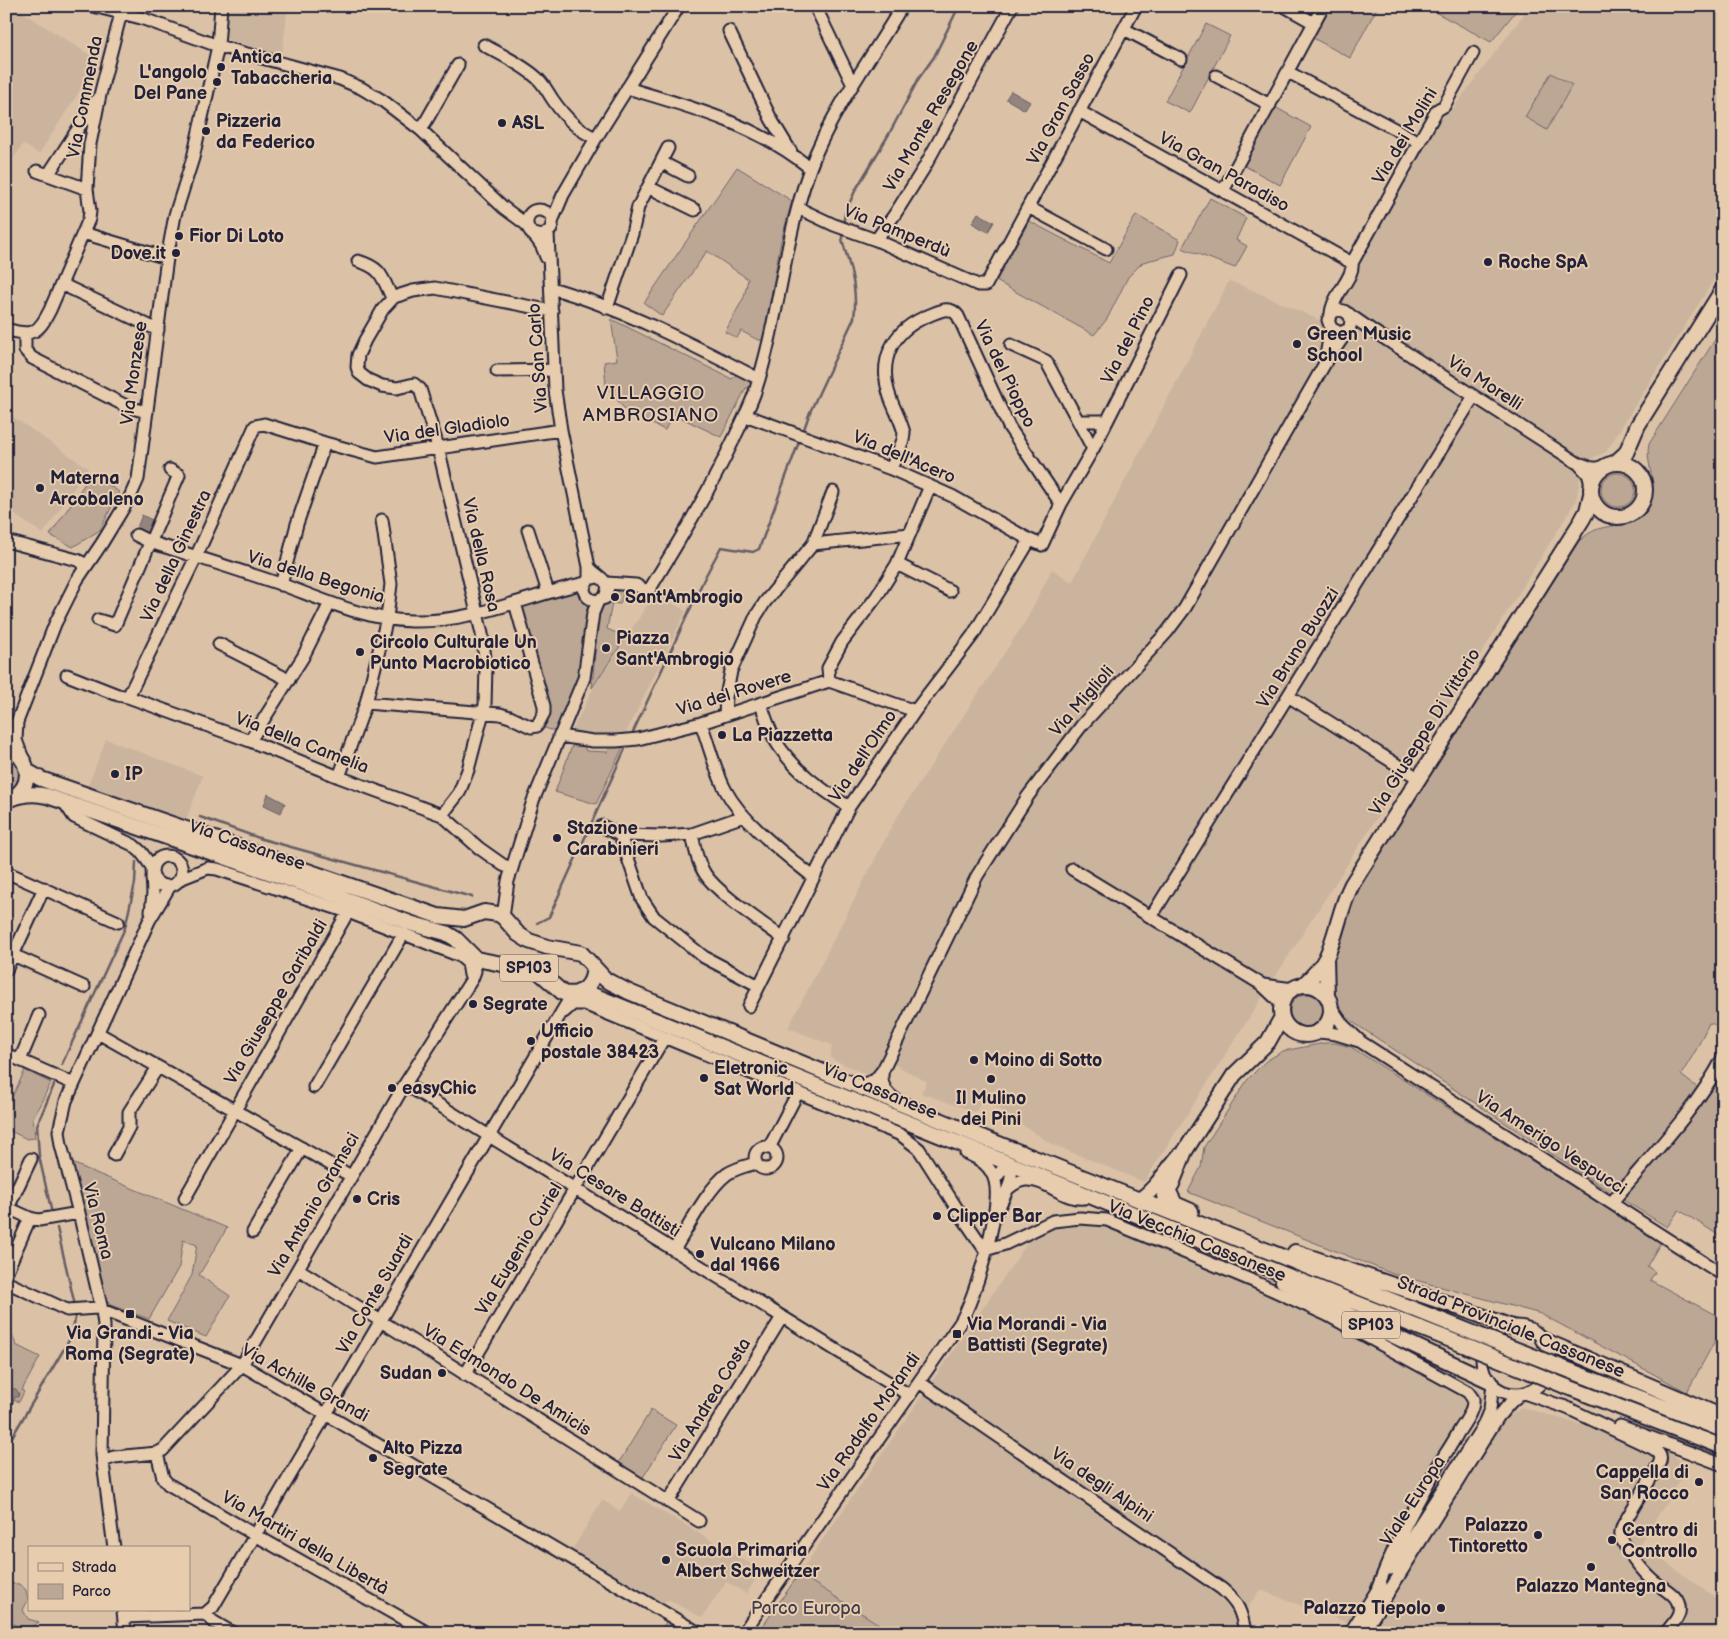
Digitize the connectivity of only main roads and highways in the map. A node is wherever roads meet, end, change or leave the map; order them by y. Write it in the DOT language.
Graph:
graph roads {
  1 [pos="1723,290"];
  2 [pos="1638,425"];
  3 [pos="1616,463"];
  4 [pos="1638,472"];
  5 [pos="1591,489"];
  6 [pos="1612,516"];
  7 [pos="1572,534"];
  8 [pos="6,748"];
  9 [pos="25,765"];
  10 [pos="9,799"];
  11 [pos="473,917"];
  12 [pos="471,955"];
  13 [pos="1326,958"];
  14 [pos="593,966"];
  15 [pos="1298,987"];
  16 [pos="578,992"];
  17 [pos="1329,1001"];
  18 [pos="1282,1011"];
  19 [pos="1297,1034"];
  20 [pos="1268,1042"];
  21 [pos="1004,1146"];
  22 [pos="1185,1151"];
  23 [pos="1011,1165"];
  24 [pos="1059,1168"];
  25 [pos="1168,1190"];
  26 [pos="1089,1197"];
  27 [pos="1147,1198"];
  28 [pos="1160,1225"];
  29 [pos="1226,1234"];
  30 [pos="1248,1234"];
  31 [pos="1286,1258"];
  32 [pos="1255,1263"];
  33 [pos="1305,1283"];
  34 [pos="1512,1327"];
  35 [pos="1544,1340"];
  36 [pos="1492,1383"];
  37 [pos="1723,1417"];
  38 [pos="1723,1430"];
  39 [pos="1723,1448"];
  1 -- 2 [label="main road"];
  2 -- 3 [label="main road"];
  2 -- 4 [label="main road"];
  3 -- 4 [label="main road"];
  3 -- 5 [label="main road"];
  4 -- 6 [label="main road"];
  5 -- 6 [label="main road"];
  5 -- 7 [label="main road, Via Giuseppe Di Vittorio"];
  6 -- 7 [label="main road, Via Giuseppe Di Vittorio"];
  7 -- 13 [label="main road, Via Giuseppe Di Vittorio"];
  8 -- 9 [label="main road, Via Cassanese"];
  9 -- 10 [label="main road"];
  9 -- 11 [label="main road, Via Cassanese"];
  10 -- 12 [label="main road, Via Cassanese"];
  11 -- 12 [label="main road"];
  11 -- 14 [label="main road, Via Cassanese / SP103"];
  12 -- 16 [label="main road, Via Cassanese / SP103"];
  13 -- 15 [label="main road, Via Giuseppe Di Vittorio"];
  13 -- 17 [label="main road, Via Giuseppe Di Vittorio"];
  14 -- 16 [label="main road, SP103"];
  14 -- 21 [label="main road, Via Cassanese"];
  15 -- 17 [label="main road"];
  15 -- 18 [label="main road, Via Giuseppe Di Vittorio"];
  16 -- 23 [label="main road, Via Cassanese"];
  17 -- 19 [label="main road, Via Giuseppe Di Vittorio"];
  18 -- 19 [label="main road"];
  18 -- 20 [label="main road, Via Giuseppe Di Vittorio"];
  19 -- 20 [label="main road, Via Giuseppe Di Vittorio"];
  20 -- 22 [label="main road, Via Giuseppe Di Vittorio"];
  21 -- 23 [label="main road"];
  21 -- 24 [label="main road, Via Cassanese"];
  22 -- 25 [label="main road, Via Giuseppe Di Vittorio"];
  22 -- 27 [label="main road, Via Giuseppe Di Vittorio"];
  23 -- 24 [label="main road"];
  23 -- 26 [label="main road, Via Cassanese"];
  24 -- 27 [label="main road, Via Cassanese"];
  25 -- 27 [label="main road, Via Giuseppe Di Vittorio"];
  25 -- 30 [label="main road"];
  26 -- 27 [label="main road"];
  26 -- 28 [label="main road, Via Cassanese"];
  27 -- 28 [label="main road"];
  27 -- 29 [label="main road, Via Cassanese / SP103"];
  28 -- 32 [label="main road, Via Cassanese / SP103"];
  29 -- 30 [label="main road"];
  29 -- 31 [label="main road, Via Cassanese / SP103"];
  30 -- 34 [label="main road"];
  31 -- 38 [label="main road, Strada Provinciale Cassanese / SP103, bridge"];
  32 -- 33 [label="main road, Via Cassanese / SP103"];
  32 -- 36 [label="main road, SP103"];
  33 -- 39 [label="main road, Strada Provinciale Cassanese / SP103, bridge"];
  35 -- 37 [label="main road"];
}
